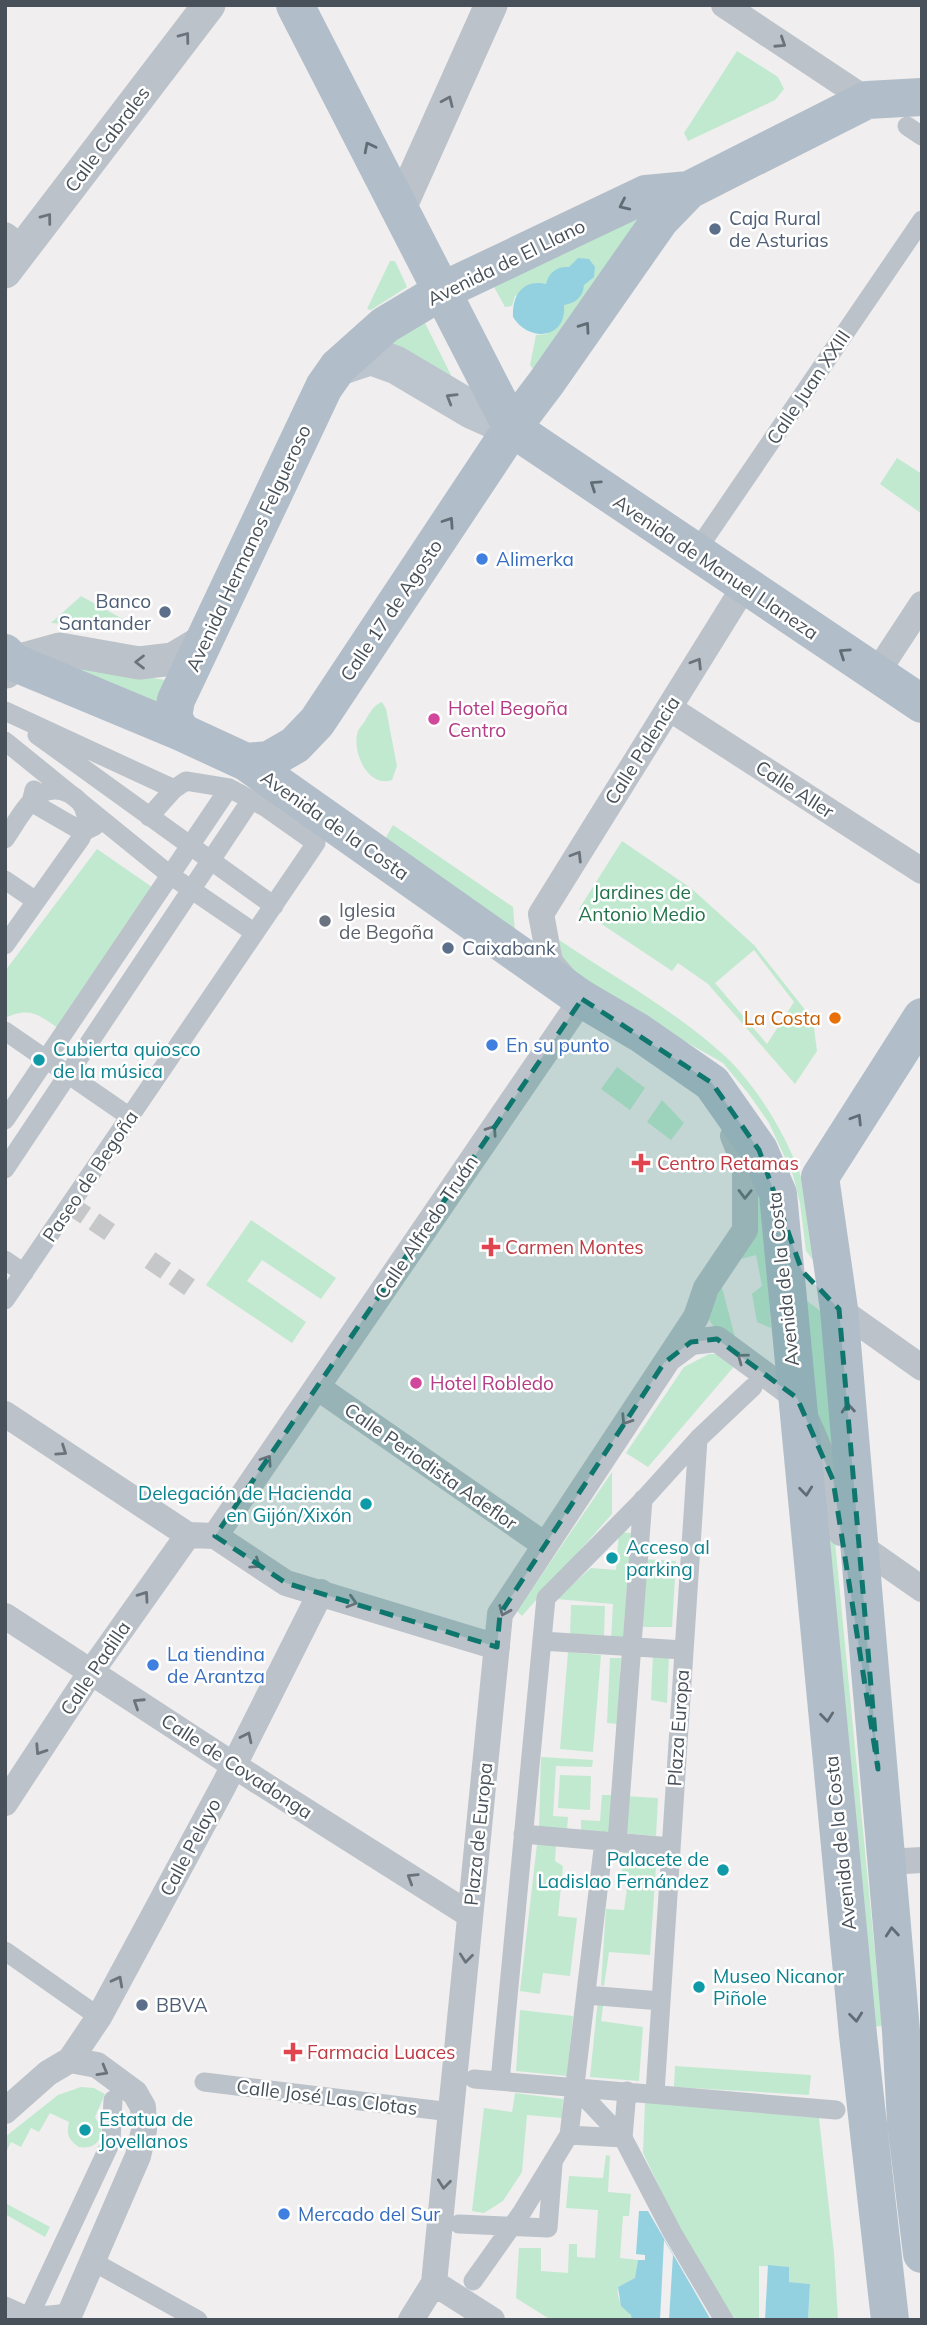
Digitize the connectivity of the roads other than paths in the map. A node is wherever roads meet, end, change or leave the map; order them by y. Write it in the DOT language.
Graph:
graph roads {
  1 [pos="209,5"];
  2 [pos="295,5"];
  3 [pos="491,5"];
  4 [pos="724,5"];
  5 [pos="867,100"];
  6 [pos="917,119"];
  7 [pos="690,190"];
  8 [pos="400,208"];
  9 [pos="922,220"];
  10 [pos="11,252"];
  11 [pos="442,291"];
  12 [pos="338,367"];
  13 [pos="512,428"];
  14 [pos="695,554"];
  15 [pos="744,587"];
  16 [pos="922,604"];
  17 [pos="203,641"];
  18 [pos="8,663"];
  19 [pos="876,674"];
  20 [pos="922,704"];
  21 [pos="669,708"];
  22 [pos="5,711"];
  23 [pos="181,732"];
  24 [pos="11,746"];
  25 [pos="238,775"];
  26 [pos="174,789"];
  27 [pos="73,795"];
  28 [pos="251,800"];
  29 [pos="31,802"];
  30 [pos="149,817"];
  31 [pos="106,821"];
  32 [pos="83,832"];
  33 [pos="5,839"];
  34 [pos="191,845"];
  35 [pos="211,860"];
  36 [pos="922,871"];
  37 [pos="170,875"];
  38 [pos="5,880"];
  39 [pos="191,890"];
  40 [pos="36,901"];
  41 [pos="274,906"];
  42 [pos="255,933"];
  43 [pos="5,945"];
  44 [pos="582,999"];
  45 [pos="922,1017"];
  46 [pos="5,1031"];
  47 [pos="47,1059"];
  48 [pos="69,1073"];
  49 [pos="712,1083"];
  50 [pos="130,1117"];
  51 [pos="5,1120"];
  52 [pos="5,1169"];
  53 [pos="778,1194"];
  54 [pos="5,1260"];
  55 [pos="24,1273"];
  56 [pos="5,1300"];
  57 [pos="839,1310"];
  58 [pos="664,1363"];
  59 [pos="922,1368"];
  60 [pos="317,1387"];
  61 [pos="753,1387"];
  62 [pos="797,1398"];
  63 [pos="5,1413"];
  64 [pos="698,1439"];
  65 [pos="643,1499"];
  66 [pos="188,1535"];
  67 [pos="215,1536"];
  68 [pos="545,1545"];
  69 [pos="859,1545"];
  70 [pos="922,1589"];
  71 [pos="321,1592"];
  72 [pos="5,1616"];
  73 [pos="543,1632"];
  74 [pos="497,1647"];
  75 [pos="632,1647"];
  76 [pos="683,1650"];
  77 [pos="91,1672"];
  78 [pos="233,1765"];
  79 [pos="878,1769"];
  80 [pos="5,1803"];
  81 [pos="523,1834"];
  82 [pos="611,1842"];
  83 [pos="671,1847"];
  84 [pos="904,1861"];
  85 [pos="470,1915"];
  86 [pos="5,1951"];
  87 [pos="586,1995"];
  88 [pos="661,2001"];
  89 [pos="99,2017"];
  90 [pos="901,2031"];
  91 [pos="70,2060"];
  92 [pos="922,2078"];
  93 [pos="474,2079"];
  94 [pos="500,2081"];
  95 [pos="204,2082"];
  96 [pos="575,2086"];
  97 [pos="627,2091"];
  98 [pos="655,2093"];
  99 [pos="113,2100"];
  100 [pos="836,2110"];
  101 [pos="5,2111"];
  102 [pos="451,2112"];
  103 [pos="599,2112"];
  104 [pos="917,2118"];
  105 [pos="569,2135"];
  106 [pos="623,2138"];
  107 [pos="871,2144"];
  108 [pos="554,2159"];
  109 [pos="459,2224"];
  110 [pos="512,2226"];
  111 [pos="922,2254"];
  112 [pos="92,2261"];
  113 [pos="473,2281"];
  114 [pos="434,2283"];
  115 [pos="5,2306"];
  116 [pos="69,2316"];
  117 [pos="29,2317"];
  118 [pos="198,2320"];
  119 [pos="411,2320"];
  120 [pos="492,2320"];
  121 [pos="724,2320"];
  122 [pos="890,2320"];
  10 -- 1 [label="street, Calle Cabrales, one-way"];
  8 -- 2 [label="main road, Avenida de Manuel Llaneza, one-way"];
  8 -- 3 [label="street, one-way"];
  4 -- 5 [label="street, one-way"];
  5 -- 6 [label="main road, Avenida de El Llano"];
  5 -- 7 [label="main road, Avenida de El Llano"];
  7 -- 11 [label="main road, Avenida de El Llano, one-way"];
  13 -- 7 [label="main road, Avenida de El Llano, one-way"];
  8 -- 11 [label="main road, Avenida de Manuel Llaneza"];
  9 -- 14 [label="street, Calle Juan XXIII"];
  11 -- 12 [label="main road, Avenida de El Llano"];
  11 -- 13 [label="main road, Avenida de Manuel Llaneza"];
  13 -- 12 [label="main road, Avenida de Manuel Llaneza, one-way"];
  12 -- 17 [label="main road, Avenida Hermanos Felgueroso"];
  14 -- 13 [label="main road, Avenida de Manuel Llaneza, one-way"];
  25 -- 13 [label="main road, Calle 17 de Agosto, one-way"];
  14 -- 15 [label="main road, Avenida de Manuel Llaneza"];
  19 -- 15 [label="main road, Avenida de Manuel Llaneza, one-way"];
  21 -- 15 [label="street, Calle Palencia, one-way"];
  16 -- 19 [label="street"];
  17 -- 18 [label="street, one-way"];
  17 -- 23 [label="main road, Avenida Hermanos Felgueroso"];
  18 -- 23 [label="main road, Avenida de la Costa"];
  19 -- 20 [label="main road, Avenida de Manuel Llaneza"];
  21 -- 36 [label="street, Calle Aller"];
  44 -- 21 [label="street, Calle Palencia, one-way"];
  22 -- 26 [label="street"];
  22 -- 30 [label="street"];
  23 -- 25 [label="main road, Avenida de la Costa"];
  24 -- 27 [label="street"];
  24 -- 29 [label="street"];
  25 -- 26 [label="street"];
  25 -- 28 [label="street"];
  25 -- 34 [label="street"];
  25 -- 44 [label="main road, Avenida de la Costa"];
  26 -- 30 [label="street"];
  27 -- 29 [label="street"];
  27 -- 31 [label="street"];
  27 -- 32 [label="street"];
  28 -- 35 [label="street"];
  28 -- 41 [label="street, Paseo de Begoña"];
  29 -- 32 [label="street"];
  29 -- 33 [label="street"];
  30 -- 34 [label="street"];
  31 -- 32 [label="street"];
  31 -- 37 [label="street"];
  32 -- 40 [label="street"];
  34 -- 35 [label="street"];
  34 -- 37 [label="street"];
  35 -- 39 [label="street"];
  35 -- 41 [label="street"];
  37 -- 39 [label="street"];
  37 -- 47 [label="street"];
  38 -- 40 [label="street"];
  39 -- 42 [label="street"];
  39 -- 48 [label="street"];
  40 -- 43 [label="street"];
  41 -- 42 [label="street, Paseo de Begoña"];
  42 -- 50 [label="street, Paseo de Begoña"];
  44 -- 49 [label="main road, Avenida de la Costa"];
  60 -- 44 [label="street, Calle Alfredo Truán, one-way"];
  57 -- 45 [label="main road, one-way"];
  46 -- 47 [label="street"];
  47 -- 48 [label="street"];
  47 -- 51 [label="street"];
  48 -- 50 [label="street"];
  48 -- 52 [label="street"];
  49 -- 53 [label="main road, Avenida de la Costa"];
  49 -- 58 [label="street, Plaza de Europa, one-way"];
  50 -- 55 [label="street, Paseo de Begoña"];
  53 -- 57 [label="main road"];
  53 -- 62 [label="main road, Avenida de la Costa"];
  54 -- 55 [label="street"];
  55 -- 56 [label="street, Paseo de Begoña"];
  57 -- 59 [label="street"];
  69 -- 57 [label="main road, one-way"];
  62 -- 58 [label="street, Plaza de Europa, one-way"];
  58 -- 68 [label="street, Plaza de Europa, one-way"];
  67 -- 60 [label="street, Calle Alfredo Truán, one-way"];
  60 -- 68 [label="street, Calle Periodista Adeflor"];
  61 -- 64 [label="street"];
  62 -- 79 [label="street, Plaza de Europa"];
  62 -- 107 [label="main road, Avenida de la Costa, one-way"];
  63 -- 66 [label="street, one-way"];
  64 -- 65 [label="street"];
  64 -- 76 [label="street, Plaza Europa"];
  65 -- 73 [label="street"];
  65 -- 75 [label="street"];
  66 -- 67 [label="street"];
  77 -- 66 [label="street, Calle Padilla, one-way"];
  67 -- 71 [label="street, one-way"];
  68 -- 74 [label="street, Plaza de Europa, one-way"];
  69 -- 70 [label="street"];
  69 -- 79 [label="main road"];
  71 -- 74 [label="street, one-way"];
  78 -- 71 [label="street, Calle Pelayo, one-way"];
  72 -- 77 [label="street, Calle de Covadonga"];
  73 -- 75 [label="street"];
  73 -- 81 [label="street"];
  74 -- 85 [label="street, Plaza de Europa"];
  75 -- 76 [label="street"];
  75 -- 82 [label="street"];
  76 -- 83 [label="street, Plaza Europa"];
  78 -- 77 [label="street, Calle de Covadonga, one-way"];
  77 -- 80 [label="street, Calle Padilla, one-way"];
  85 -- 78 [label="street, Calle de Covadonga, one-way"];
  89 -- 78 [label="street, Calle Pelayo, one-way"];
  79 -- 84 [label="main road"];
  81 -- 82 [label="street"];
  81 -- 94 [label="street"];
  82 -- 83 [label="street"];
  82 -- 87 [label="street"];
  83 -- 88 [label="street, Plaza Europa"];
  90 -- 84 [label="main road, one-way"];
  85 -- 102 [label="street, Plaza de Europa, one-way"];
  86 -- 89 [label="street"];
  87 -- 88 [label="street"];
  87 -- 96 [label="street"];
  88 -- 98 [label="street, Plaza Europa"];
  89 -- 91 [label="street, Calle Pelayo"];
  90 -- 92 [label="street"];
  90 -- 104 [label="main road"];
  91 -- 101 [label="street"];
  91 -- 112 [label="street, one-way"];
  93 -- 94 [label="street"];
  94 -- 96 [label="street"];
  95 -- 102 [label="street, Calle José Las Clotas"];
  96 -- 97 [label="street"];
  96 -- 103 [label="street"];
  96 -- 105 [label="street"];
  97 -- 98 [label="street"];
  97 -- 103 [label="street"];
  97 -- 106 [label="street"];
  98 -- 100 [label="street"];
  99 -- 117 [label="street"];
  102 -- 114 [label="street, Plaza de Europa, one-way"];
  103 -- 105 [label="street"];
  103 -- 106 [label="street"];
  104 -- 107 [label="main road"];
  104 -- 111 [label="main road"];
  105 -- 106 [label="street"];
  105 -- 108 [label="street"];
  106 -- 121 [label="street"];
  107 -- 122 [label="main road, Avenida de la Costa"];
  108 -- 110 [label="street"];
  108 -- 110 [label="street"];
  109 -- 110 [label="street"];
  110 -- 113 [label="street"];
  112 -- 116 [label="street"];
  112 -- 118 [label="street"];
  114 -- 119 [label="street"];
  114 -- 120 [label="street"];
  115 -- 117 [label="street"];
  116 -- 117 [label="street"];
}
